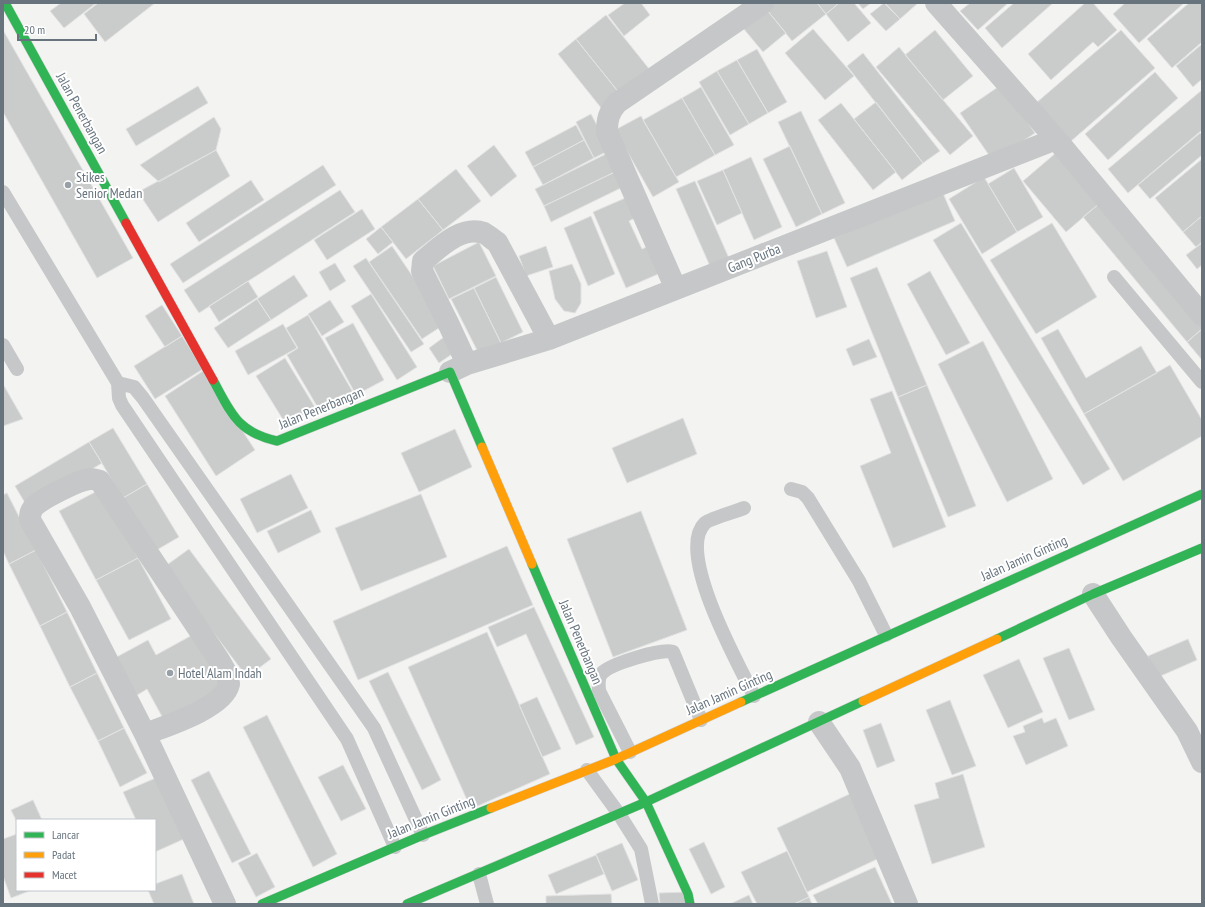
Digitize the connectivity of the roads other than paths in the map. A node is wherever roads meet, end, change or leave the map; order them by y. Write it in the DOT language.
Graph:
graph roads {
  1 [pos="5,3"];
  2 [pos="763,3"];
  3 [pos="936,3"];
  4 [pos="1056,139"];
  5 [pos="3,192"];
  6 [pos="1114,277"];
  7 [pos="676,289"];
  8 [pos="1202,315"];
  9 [pos="549,339"];
  10 [pos="3,345"];
  11 [pos="458,368"];
  12 [pos="17,369"];
  13 [pos="118,382"];
  14 [pos="1202,382"];
  15 [pos="791,489"];
  16 [pos="1202,494"];
  17 [pos="744,508"];
  18 [pos="1202,548"];
  19 [pos="1093,594"];
  20 [pos="886,635"];
  21 [pos="754,696"];
  22 [pos="701,720"];
  23 [pos="819,722"];
  24 [pos="145,734"];
  25 [pos="630,752"];
  26 [pos="616,759"];
  27 [pos="1202,762"];
  28 [pos="588,770"];
  29 [pos="646,802"];
  30 [pos="619,814"];
  31 [pos="423,835"];
  32 [pos="395,847"];
  33 [pos="479,874"];
  34 [pos="225,904"];
  35 [pos="262,904"];
  36 [pos="407,904"];
  37 [pos="487,904"];
  38 [pos="652,904"];
  39 [pos="690,904"];
  40 [pos="906,904"];
  1 -- 11 [label="main road, Jalan Penerbangan"];
  2 -- 7 [label="street"];
  3 -- 4 [label="street"];
  4 -- 7 [label="street, Gang Purba"];
  4 -- 8 [label="street"];
  5 -- 13 [label="lane"];
  6 -- 14 [label="lane"];
  7 -- 9 [label="street, Gang Purba"];
  9 -- 11 [label="street, Gang Purba"];
  9 -- 11 [label="street"];
  10 -- 12 [label="lane"];
  11 -- 26 [label="main road, Jalan Penerbangan"];
  13 -- 31 [label="lane"];
  13 -- 32 [label="lane"];
  15 -- 20 [label="lane"];
  16 -- 20 [label="main road, Jalan Jamin Ginting"];
  17 -- 21 [label="lane"];
  18 -- 19 [label="main road"];
  19 -- 23 [label="main road"];
  19 -- 27 [label="street"];
  20 -- 21 [label="main road, Jalan Jamin Ginting"];
  21 -- 22 [label="main road, Jalan Jamin Ginting"];
  22 -- 25 [label="main road, Jalan Jamin Ginting"];
  22 -- 25 [label="lane"];
  23 -- 29 [label="main road"];
  23 -- 40 [label="street"];
  24 -- 24 [label="street"];
  24 -- 34 [label="street"];
  25 -- 26 [label="main road, Jalan Jamin Ginting"];
  26 -- 28 [label="main road, Jalan Jamin Ginting"];
  26 -- 29 [label="main road, Jalan Penerbangan"];
  28 -- 30 [label="lane"];
  28 -- 31 [label="main road, Jalan Jamin Ginting"];
  29 -- 30 [label="main road"];
  29 -- 39 [label="main road, Jalan Penerbangan"];
  30 -- 33 [label="main road"];
  30 -- 38 [label="lane"];
  31 -- 32 [label="main road, Jalan Jamin Ginting"];
  32 -- 35 [label="main road, Jalan Jamin Ginting"];
  33 -- 36 [label="main road"];
  33 -- 37 [label="lane"];
}
